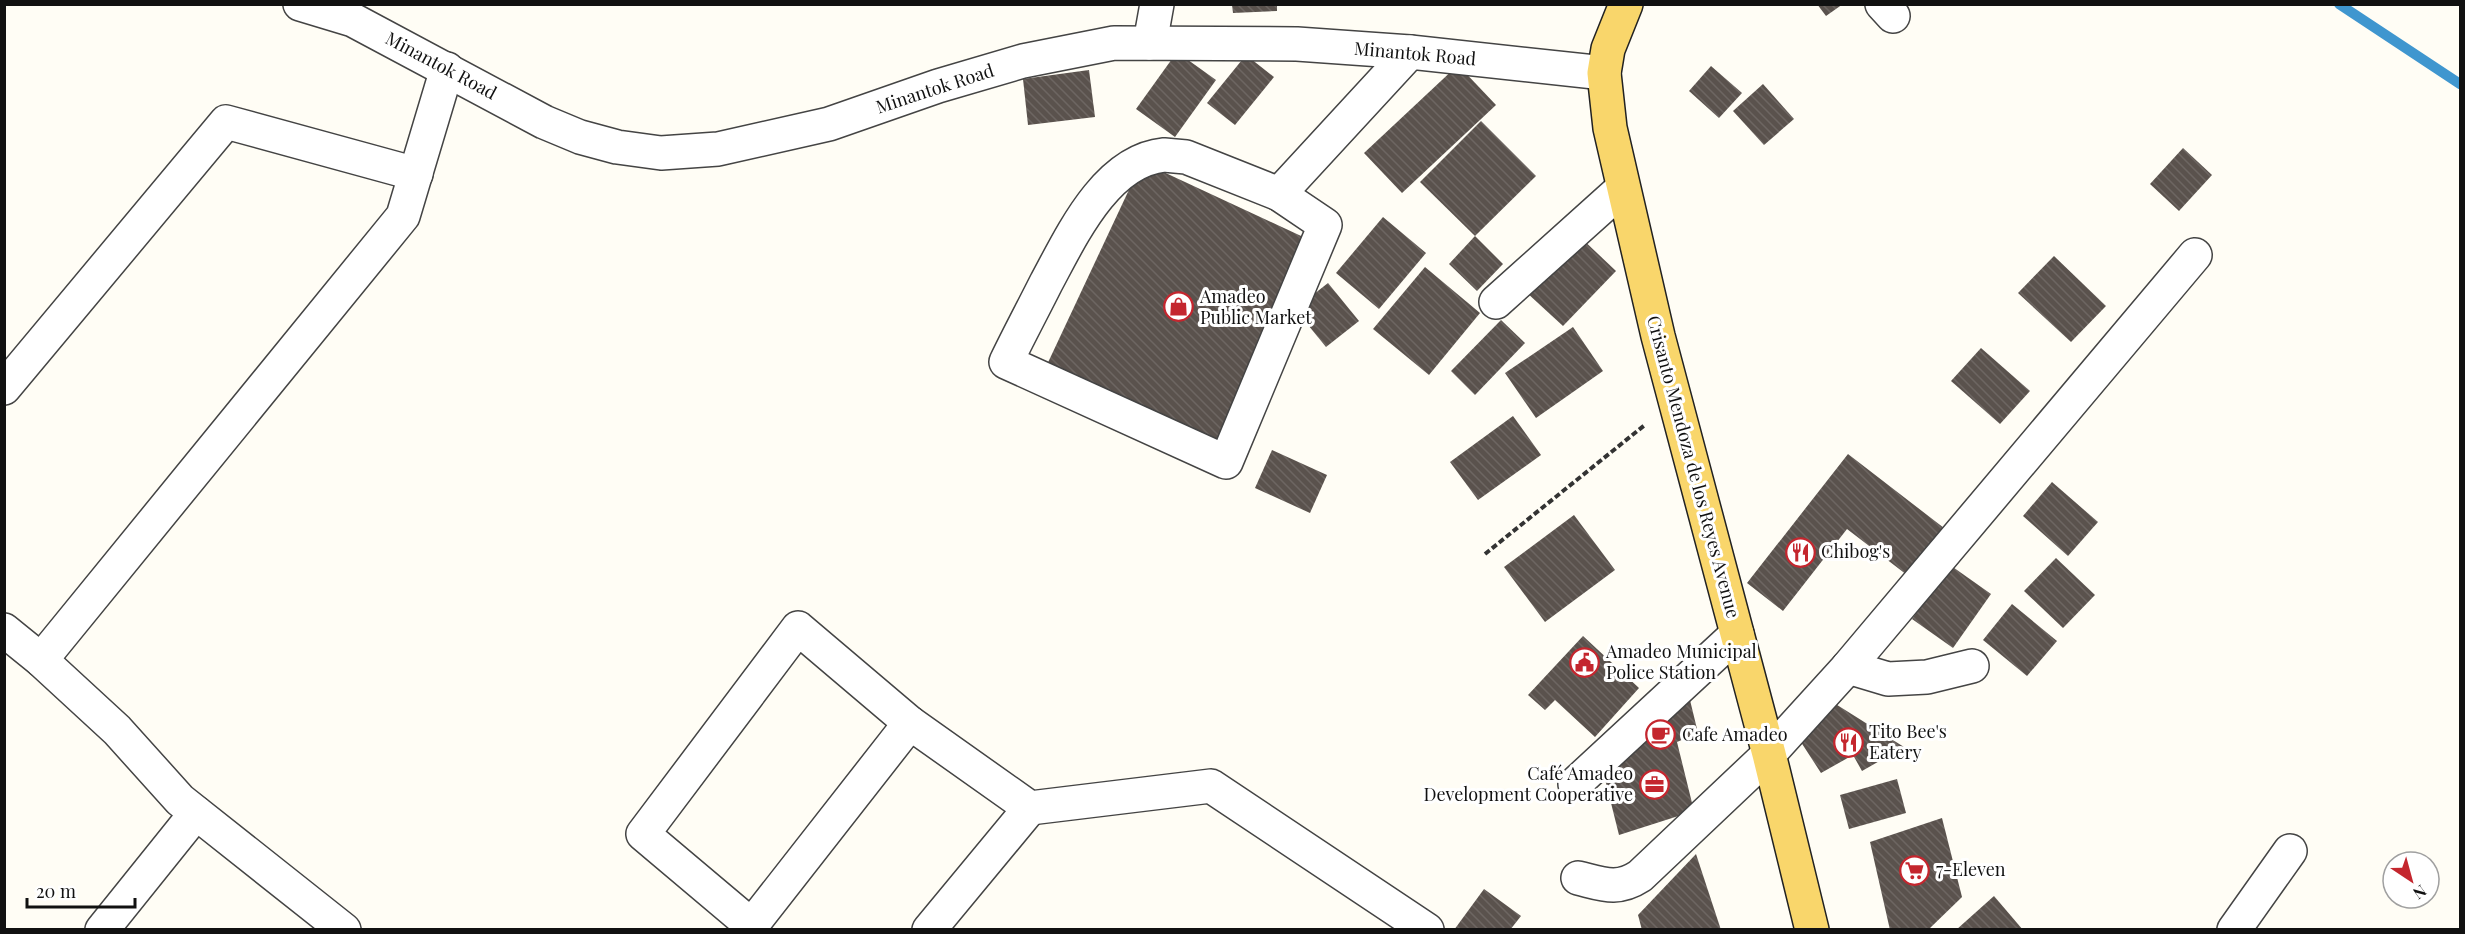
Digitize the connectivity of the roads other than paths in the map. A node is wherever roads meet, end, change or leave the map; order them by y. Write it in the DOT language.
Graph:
graph roads {
  1 [pos="300,4"];
  2 [pos="1157,4"];
  3 [pos="1626,4"];
  4 [pos="1150,43"];
  5 [pos="1410,52"];
  6 [pos="447,69"];
  7 [pos="1604,73"];
  8 [pos="416,174"];
  9 [pos="1623,188"];
  10 [pos="1279,194"];
  11 [pos="2195,255"];
  12 [pos="1496,302"];
  13 [pos="4,388"];
  14 [pos="4,630"];
  15 [pos="1737,634"];
  16 [pos="41,660"];
  17 [pos="1972,666"];
  18 [pos="1848,667"];
  19 [pos="910,723"];
  20 [pos="1769,754"];
  21 [pos="1575,784"];
  22 [pos="1029,808"];
  23 [pos="196,813"];
  24 [pos="2290,851"];
  25 [pos="1578,878"];
  26 [pos="749,927"];
  27 [pos="102,930"];
  28 [pos="344,930"];
  29 [pos="929,930"];
  30 [pos="1427,930"];
  31 [pos="1812,930"];
  32 [pos="2235,930"];
  1 -- 6 [label="street, Minantok Road"];
  2 -- 4 [label="street"];
  3 -- 7 [label="main road, Crisanto Mendoza de los Reyes Avenue"];
  4 -- 5 [label="street, Minantok Road"];
  4 -- 6 [label="street, Minantok Road"];
  5 -- 7 [label="street, Minantok Road"];
  5 -- 10 [label="street"];
  6 -- 8 [label="street"];
  7 -- 9 [label="main road, Crisanto Mendoza de los Reyes Avenue"];
  8 -- 13 [label="street"];
  8 -- 16 [label="street"];
  9 -- 12 [label="street"];
  9 -- 15 [label="main road, Crisanto Mendoza de los Reyes Avenue"];
  10 -- 10 [label="street"];
  11 -- 18 [label="street"];
  14 -- 16 [label="street"];
  15 -- 20 [label="main road, Crisanto Mendoza de los Reyes Avenue"];
  15 -- 21 [label="street"];
  16 -- 23 [label="street"];
  17 -- 18 [label="street"];
  18 -- 20 [label="street"];
  19 -- 22 [label="street"];
  19 -- 26 [label="street"];
  19 -- 26 [label="street"];
  20 -- 25 [label="street"];
  20 -- 31 [label="main road, Crisanto Mendoza de los Reyes Avenue"];
  22 -- 29 [label="street"];
  22 -- 30 [label="street"];
  23 -- 27 [label="street"];
  23 -- 28 [label="street"];
  24 -- 32 [label="street"];
}
